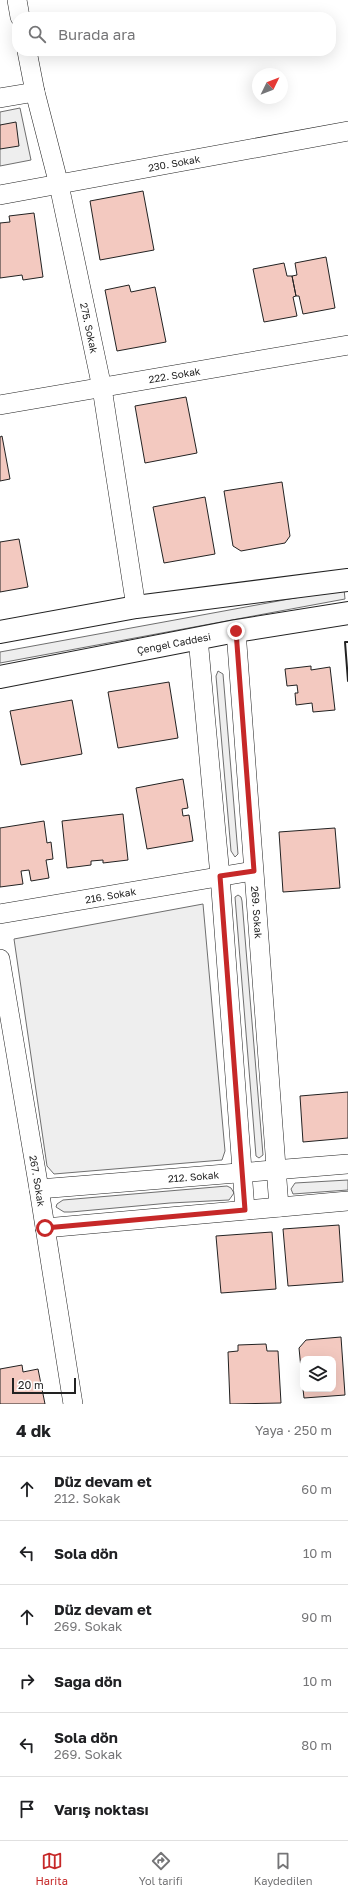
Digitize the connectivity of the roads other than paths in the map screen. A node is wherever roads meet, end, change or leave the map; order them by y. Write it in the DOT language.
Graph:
graph roads {
  1 [pos="17,0"];
  2 [pos="19,12"];
  3 [pos="28,56"];
  4 [pos="36,92"];
  5 [pos="0,98"];
  6 [pos="348,131"];
  7 [pos="59,185"];
  8 [pos="0,195"];
  9 [pos="348,345"];
  10 [pos="102,388"];
  11 [pos="0,405"];
  12 [pos="348,580"];
  13 [pos="136,607"];
  14 [pos="348,613"];
  15 [pos="236,631"];
  16 [pos="0,632"];
  17 [pos="198,638"];
  18 [pos="0,677"];
  19 [pos="254,871"];
  20 [pos="220,876"];
  21 [pos="0,914"];
  22 [pos="0,959"];
  23 [pos="348,1164"];
  24 [pos="276,1170"];
  25 [pos="243,1172"];
  26 [pos="40,1189"];
  27 [pos="348,1201"];
  28 [pos="280,1207"];
  29 [pos="245,1210"];
  30 [pos="45,1228"];
  31 [pos="73,1404"];
  1 -- 2 [label="street"];
  3 -- 4 [label="street, 275. Sokak"];
  4 -- 5 [label="street"];
  4 -- 7 [label="street, 275. Sokak"];
  6 -- 7 [label="street, 230. Sokak"];
  7 -- 8 [label="street, 230. Sokak"];
  7 -- 10 [label="street, 275. Sokak"];
  9 -- 10 [label="street, 222. Sokak"];
  10 -- 11 [label="street, 222. Sokak"];
  10 -- 13 [label="street, 275. Sokak"];
  12 -- 13 [label="main road"];
  13 -- 16 [label="main road"];
  14 -- 15 [label="main road, Çengel Caddesi"];
  15 -- 17 [label="main road, Çengel Caddesi"];
  15 -- 19 [label="street, 269. Sokak"];
  17 -- 18 [label="main road, Çengel Caddesi"];
  17 -- 20 [label="street"];
  19 -- 20 [label="street, 216. Sokak"];
  19 -- 24 [label="street, 269. Sokak"];
  20 -- 21 [label="street, 216. Sokak"];
  20 -- 25 [label="street"];
  22 -- 26 [label="street, 267. Sokak"];
  23 -- 24 [label="street, 212. Sokak"];
  24 -- 25 [label="street, 212. Sokak"];
  24 -- 28 [label="street, 269. Sokak"];
  25 -- 26 [label="street, 212. Sokak"];
  25 -- 29 [label="street"];
  26 -- 30 [label="street, 267. Sokak"];
  27 -- 28 [label="street"];
  28 -- 29 [label="street"];
  29 -- 30 [label="street"];
  30 -- 31 [label="street, 267. Sokak"];
}
